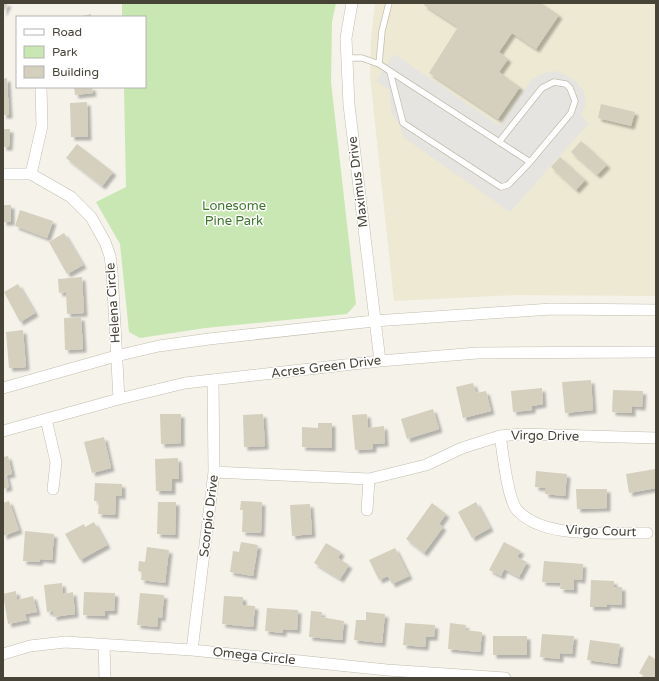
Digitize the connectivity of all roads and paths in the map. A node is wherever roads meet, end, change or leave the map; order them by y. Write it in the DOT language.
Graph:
graph roads {
  1 [pos="352,3"];
  2 [pos="389,3"];
  3 [pos="346,58"];
  4 [pos="379,64"];
  5 [pos="390,72"];
  6 [pos="41,88"];
  7 [pos="499,142"];
  8 [pos="530,162"];
  9 [pos="3,174"];
  10 [pos="31,174"];
  11 [pos="656,310"];
  12 [pos="374,321"];
  13 [pos="656,352"];
  14 [pos="116,356"];
  15 [pos="380,361"];
  16 [pos="213,380"];
  17 [pos="3,388"];
  18 [pos="119,399"];
  19 [pos="46,419"];
  20 [pos="3,431"];
  21 [pos="500,436"];
  22 [pos="656,438"];
  23 [pos="214,472"];
  24 [pos="369,479"];
  25 [pos="53,489"];
  26 [pos="367,510"];
  27 [pos="647,533"];
  28 [pos="104,644"];
  29 [pos="192,650"];
  30 [pos="3,654"];
  31 [pos="387,674"];
  32 [pos="105,678"];
  33 [pos="505,678"];
  1 -- 3 [label="street, Maximus Drive"];
  2 -- 4 [label="lane"];
  3 -- 4 [label="lane"];
  3 -- 12 [label="street, Maximus Drive"];
  4 -- 5 [label="lane"];
  5 -- 7 [label="lane"];
  5 -- 8 [label="lane"];
  6 -- 10 [label="street"];
  7 -- 8 [label="lane"];
  7 -- 8 [label="lane"];
  9 -- 10 [label="street, Helena Circle"];
  10 -- 14 [label="street, Helena Circle"];
  11 -- 12 [label="street"];
  12 -- 14 [label="street"];
  12 -- 15 [label="street, Maximus Drive"];
  13 -- 15 [label="street, Acres Green Drive"];
  14 -- 17 [label="street"];
  14 -- 18 [label="street, Helena Circle"];
  15 -- 16 [label="street, Acres Green Drive"];
  16 -- 18 [label="street, Acres Green Drive"];
  16 -- 23 [label="street, Scorpio Drive"];
  18 -- 19 [label="street, Acres Green Drive"];
  19 -- 20 [label="street, Acres Green Drive"];
  19 -- 25 [label="street"];
  21 -- 22 [label="street, Virgo Drive"];
  21 -- 24 [label="street, Virgo Drive"];
  21 -- 27 [label="street, Virgo Court"];
  23 -- 24 [label="street, Virgo Drive"];
  23 -- 29 [label="street, Scorpio Drive"];
  24 -- 26 [label="street"];
  28 -- 29 [label="street, Omega Circle"];
  28 -- 30 [label="street, Omega Circle"];
  28 -- 32 [label="street"];
  29 -- 31 [label="street, Omega Circle"];
  31 -- 33 [label="street, Omega Circle"];
}
